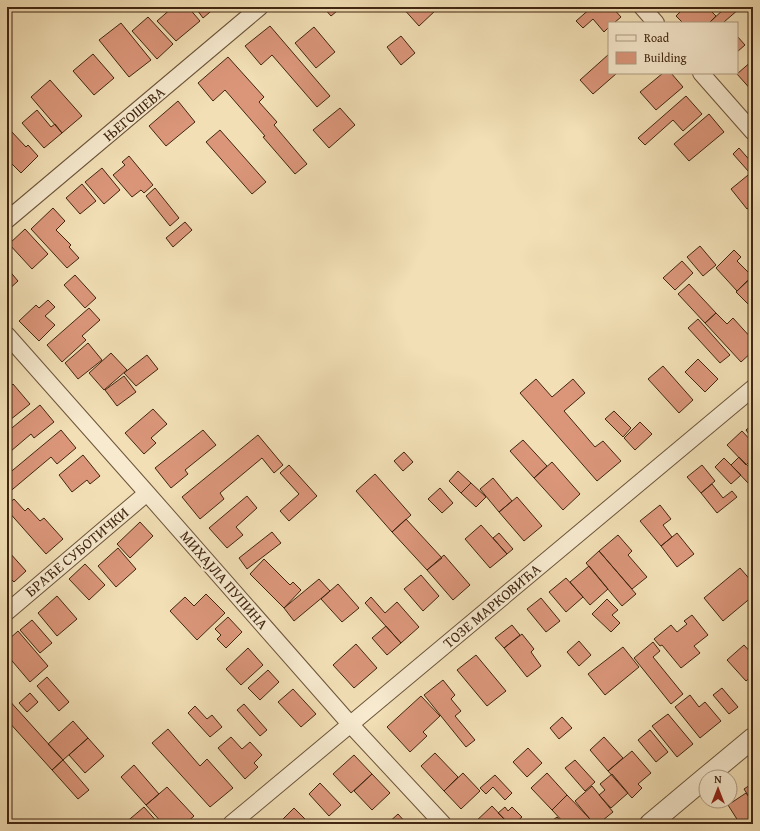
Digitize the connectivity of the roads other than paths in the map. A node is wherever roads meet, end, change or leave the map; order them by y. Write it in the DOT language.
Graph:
graph roads {
  1 [pos="260,7"];
  2 [pos="642,7"];
  3 [pos="655,22"];
  4 [pos="702,74"];
  5 [pos="753,132"];
  6 [pos="7,220"];
  7 [pos="7,335"];
  8 [pos="753,388"];
  9 [pos="147,492"];
  10 [pos="7,612"];
  11 [pos="350,724"];
  12 [pos="753,738"];
  13 [pos="716,769"];
  14 [pos="698,784"];
  15 [pos="231,824"];
  16 [pos="443,824"];
  17 [pos="650,824"];
  1 -- 6 [label="street, ЊЕГОШЕВА"];
  2 -- 3 [label="street"];
  4 -- 5 [label="street"];
  7 -- 9 [label="street, МИХАЈЛА ПУПИНА"];
  8 -- 11 [label="street, ТОЗЕ МАРКОВИЋА"];
  9 -- 10 [label="street, БРАЋЕ СУБОТИЧКИ"];
  9 -- 11 [label="street, МИХАЈЛА ПУПИНА"];
  11 -- 15 [label="street, ТОЗЕ МАРКОВИЋА"];
  11 -- 16 [label="street, МИХАЈЛА ПУПИНА"];
  12 -- 13 [label="street"];
  14 -- 17 [label="street"];
}
